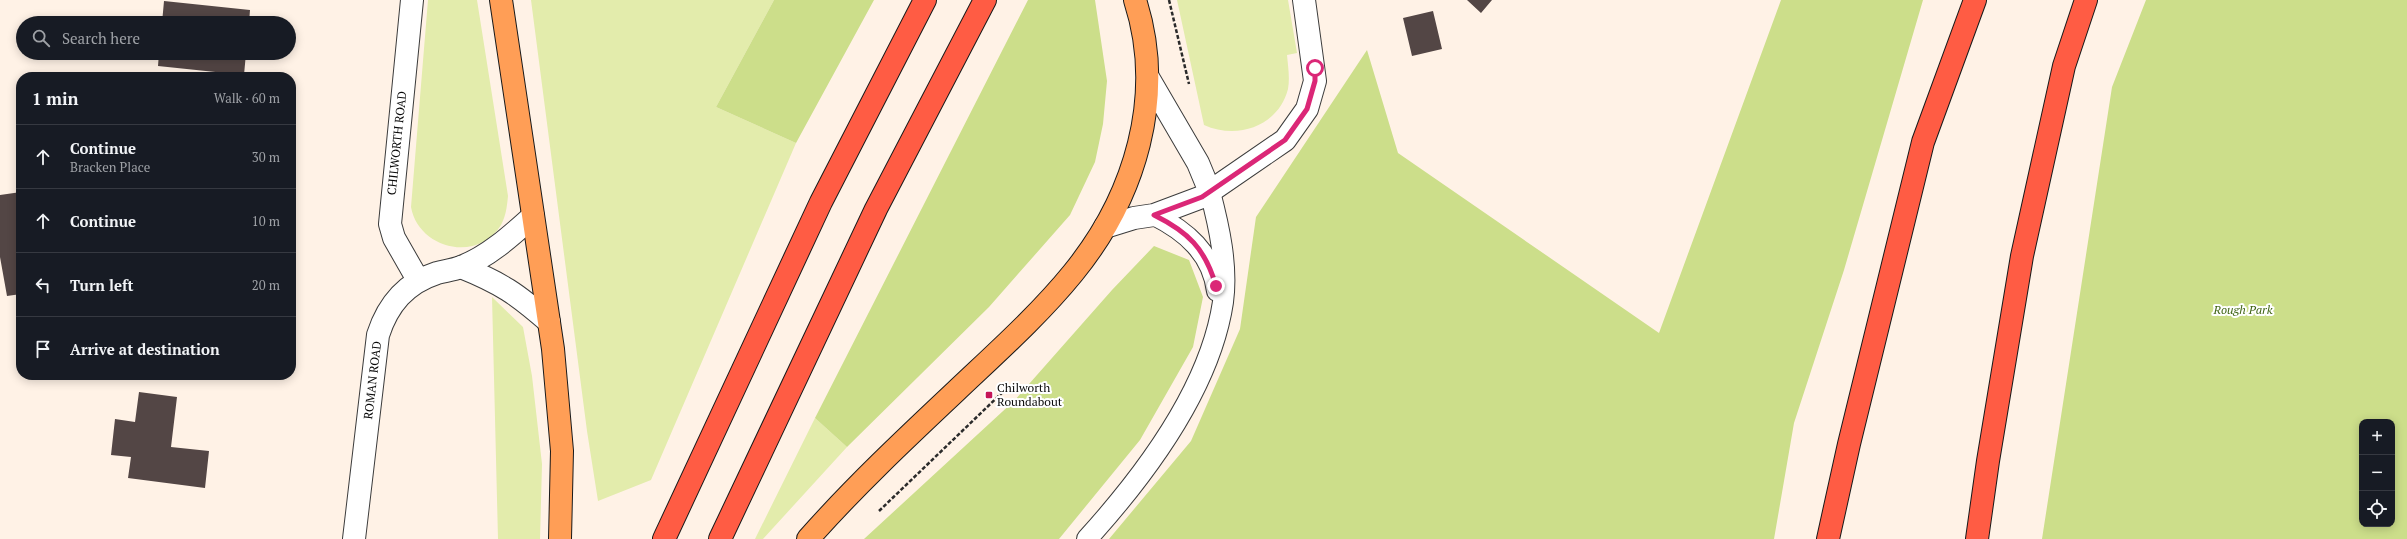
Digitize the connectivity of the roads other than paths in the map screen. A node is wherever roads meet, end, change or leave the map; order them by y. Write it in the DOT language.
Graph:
graph roads {
  1 [pos="412,0"];
  2 [pos="501,0"];
  3 [pos="925,0"];
  4 [pos="985,0"];
  5 [pos="1135,0"];
  6 [pos="1304,0"];
  7 [pos="1975,0"];
  8 [pos="2086,0"];
  9 [pos="1149,79"];
  10 [pos="1210,192"];
  11 [pos="1154,215"];
  12 [pos="534,216"];
  13 [pos="1105,227"];
  14 [pos="461,267"];
  15 [pos="418,280"];
  16 [pos="549,322"];
  17 [pos="1217,325"];
  18 [pos="354,539"];
  19 [pos="560,539"];
  20 [pos="664,539"];
  21 [pos="720,539"];
  22 [pos="808,539"];
  23 [pos="1087,539"];
  24 [pos="1828,539"];
  25 [pos="1977,539"];
  1 -- 15 [label="street, CHILWORTH ROAD"];
  2 -- 12 [label="main road"];
  3 -- 20 [label="highway"];
  4 -- 21 [label="highway"];
  5 -- 9 [label="main road"];
  6 -- 10 [label="street"];
  7 -- 24 [label="highway"];
  8 -- 25 [label="highway"];
  9 -- 10 [label="street"];
  9 -- 13 [label="main road"];
  10 -- 11 [label="street"];
  10 -- 17 [label="lane"];
  11 -- 13 [label="street"];
  11 -- 17 [label="lane"];
  12 -- 14 [label="street, ROMAN ROAD"];
  12 -- 16 [label="main road"];
  13 -- 22 [label="main road"];
  14 -- 15 [label="street, ROMAN ROAD"];
  14 -- 16 [label="street"];
  15 -- 18 [label="street, ROMAN ROAD"];
  16 -- 19 [label="main road"];
  17 -- 23 [label="lane"];
}
